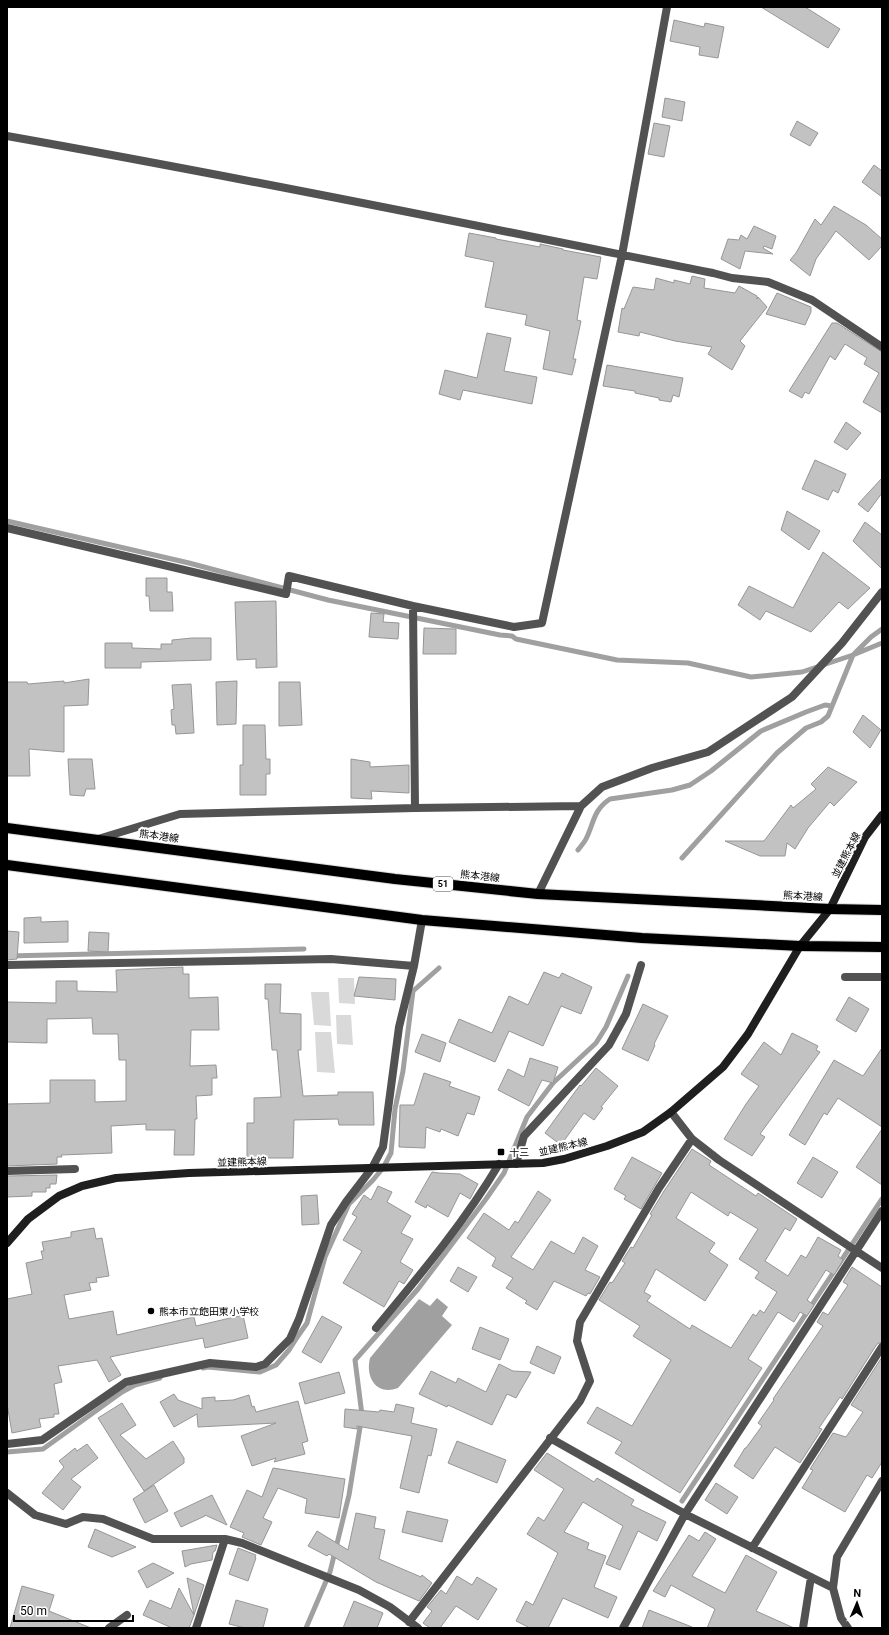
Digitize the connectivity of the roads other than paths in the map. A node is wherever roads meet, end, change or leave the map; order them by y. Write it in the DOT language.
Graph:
graph roads {
  1 [pos="667,7"];
  2 [pos="7,136"];
  3 [pos="622,255"];
  4 [pos="882,347"];
  5 [pos="7,528"];
  6 [pos="882,592"];
  7 [pos="413,606"];
  8 [pos="582,806"];
  9 [pos="415,808"];
  10 [pos="882,815"];
  11 [pos="7,828"];
  12 [pos="95,840"];
  13 [pos="7,866"];
  14 [pos="538,894"];
  15 [pos="830,909"];
  16 [pos="882,910"];
  17 [pos="422,920"];
  18 [pos="800,946"];
  19 [pos="882,947"];
  20 [pos="7,965"];
  21 [pos="641,965"];
  22 [pos="414,966"];
  23 [pos="845,977"];
  24 [pos="882,978"];
  25 [pos="671,1112"];
  26 [pos="692,1139"];
  27 [pos="500,1164"];
  28 [pos="515,1164"];
  29 [pos="372,1168"];
  30 [pos="75,1169"];
  31 [pos="7,1171"];
  32 [pos="882,1211"];
  33 [pos="7,1243"];
  34 [pos="856,1250"];
  35 [pos="882,1268"];
  36 [pos="376,1328"];
  37 [pos="882,1346"];
  38 [pos="550,1438"];
  39 [pos="7,1444"];
  40 [pos="882,1481"];
  41 [pos="7,1493"];
  42 [pos="685,1514"];
  43 [pos="225,1539"];
  44 [pos="752,1548"];
  45 [pos="811,1577"];
  46 [pos="833,1588"];
  47 [pos="127,1615"];
  48 [pos="409,1622"];
  49 [pos="109,1628"];
  50 [pos="196,1628"];
  51 [pos="418,1628"];
  52 [pos="623,1628"];
  53 [pos="803,1628"];
  54 [pos="848,1628"];
  1 -- 3 [label="street"];
  2 -- 3 [label="street"];
  3 -- 4 [label="street"];
  3 -- 7 [label="street"];
  5 -- 7 [label="street"];
  6 -- 8 [label="street"];
  7 -- 9 [label="street"];
  8 -- 9 [label="street"];
  8 -- 14 [label="street"];
  9 -- 12 [label="street"];
  10 -- 15 [label="main road, 並建熊本線"];
  11 -- 12 [label="main road, 熊本港線 / 51"];
  12 -- 14 [label="main road, 熊本港線 / 51"];
  13 -- 17 [label="main road"];
  14 -- 15 [label="main road, 熊本港線 / 51"];
  15 -- 16 [label="main road, 熊本港線 / 51"];
  15 -- 18 [label="main road, 並建熊本線"];
  17 -- 18 [label="main road"];
  17 -- 22 [label="street"];
  18 -- 19 [label="main road"];
  18 -- 25 [label="main road, 並建熊本線"];
  20 -- 22 [label="street"];
  21 -- 28 [label="street"];
  22 -- 29 [label="street"];
  23 -- 24 [label="street"];
  25 -- 26 [label="street"];
  25 -- 28 [label="main road, 並建熊本線"];
  26 -- 34 [label="street"];
  26 -- 38 [label="street"];
  27 -- 28 [label="main road, 並建熊本線"];
  27 -- 29 [label="main road, 並建熊本線"];
  27 -- 36 [label="street"];
  29 -- 33 [label="main road, 並建熊本線"];
  29 -- 39 [label="street"];
  30 -- 31 [label="street"];
  32 -- 34 [label="street"];
  34 -- 35 [label="street"];
  34 -- 42 [label="street"];
  37 -- 44 [label="street"];
  38 -- 42 [label="street"];
  38 -- 48 [label="street"];
  40 -- 46 [label="street"];
  41 -- 43 [label="street"];
  42 -- 44 [label="street"];
  42 -- 52 [label="street"];
  43 -- 48 [label="street"];
  43 -- 50 [label="street"];
  44 -- 45 [label="street"];
  45 -- 46 [label="street"];
  45 -- 53 [label="street"];
  46 -- 54 [label="street"];
  47 -- 49 [label="street"];
  48 -- 51 [label="street"];
}
